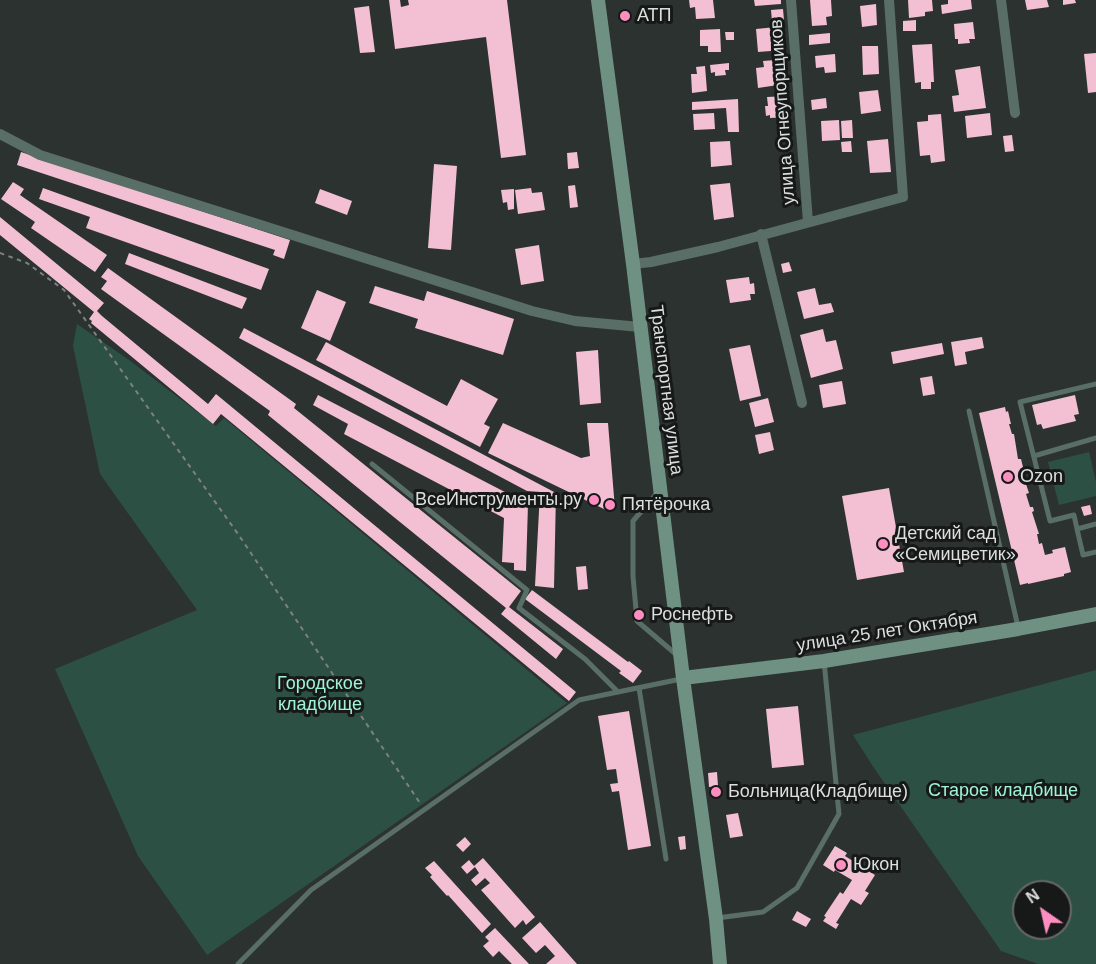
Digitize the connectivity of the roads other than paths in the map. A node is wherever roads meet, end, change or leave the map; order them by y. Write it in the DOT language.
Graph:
graph roads {
  1 [pos="598,0"];
  2 [pos="792,0"];
  3 [pos="889,0"];
  4 [pos="1000,0"];
  5 [pos="1015,113"];
  6 [pos="0,134"];
  7 [pos="808,222"];
  8 [pos="761,234"];
  9 [pos="633,264"];
  10 [pos="640,327"];
  11 [pos="1096,384"];
  12 [pos="802,403"];
  13 [pos="969,411"];
  14 [pos="1096,438"];
  15 [pos="1034,456"];
  16 [pos="372,464"];
  17 [pos="660,489"];
  18 [pos="1096,524"];
  19 [pos="1077,529"];
  20 [pos="1096,552"];
  21 [pos="1096,614"];
  22 [pos="1018,629"];
  23 [pos="681,659"];
  24 [pos="824,661"];
  25 [pos="683,678"];
  26 [pos="639,688"];
  27 [pos="618,692"];
  28 [pos="666,859"];
  29 [pos="716,919"];
  30 [pos="238,964"];
  31 [pos="720,964"];
  1 -- 9 [label="main road, Транспортная улица"];
  2 -- 7 [label="street, улица Огнеупорщиков"];
  3 -- 7 [label="street"];
  4 -- 5 [label="street"];
  6 -- 10 [label="street"];
  7 -- 8 [label="street"];
  8 -- 9 [label="street"];
  8 -- 12 [label="street"];
  9 -- 10 [label="main road, Транспортная улица"];
  10 -- 17 [label="main road, Транспортная улица"];
  11 -- 15 [label="lane"];
  13 -- 22 [label="lane"];
  14 -- 15 [label="lane"];
  15 -- 19 [label="lane"];
  16 -- 27 [label="lane"];
  17 -- 23 [label="main road, Транспортная улица"];
  17 -- 23 [label="lane"];
  18 -- 19 [label="lane"];
  19 -- 20 [label="lane"];
  21 -- 22 [label="main road, улица 25 лет Октября"];
  22 -- 24 [label="main road, улица 25 лет Октября"];
  23 -- 25 [label="main road, Транспортная улица"];
  24 -- 25 [label="main road, улица 25 лет Октября"];
  24 -- 29 [label="lane"];
  25 -- 26 [label="lane"];
  25 -- 29 [label="main road, Транспортная улица"];
  26 -- 27 [label="lane"];
  26 -- 28 [label="lane"];
  27 -- 30 [label="lane"];
  29 -- 31 [label="main road, Транспортная улица"];
}
